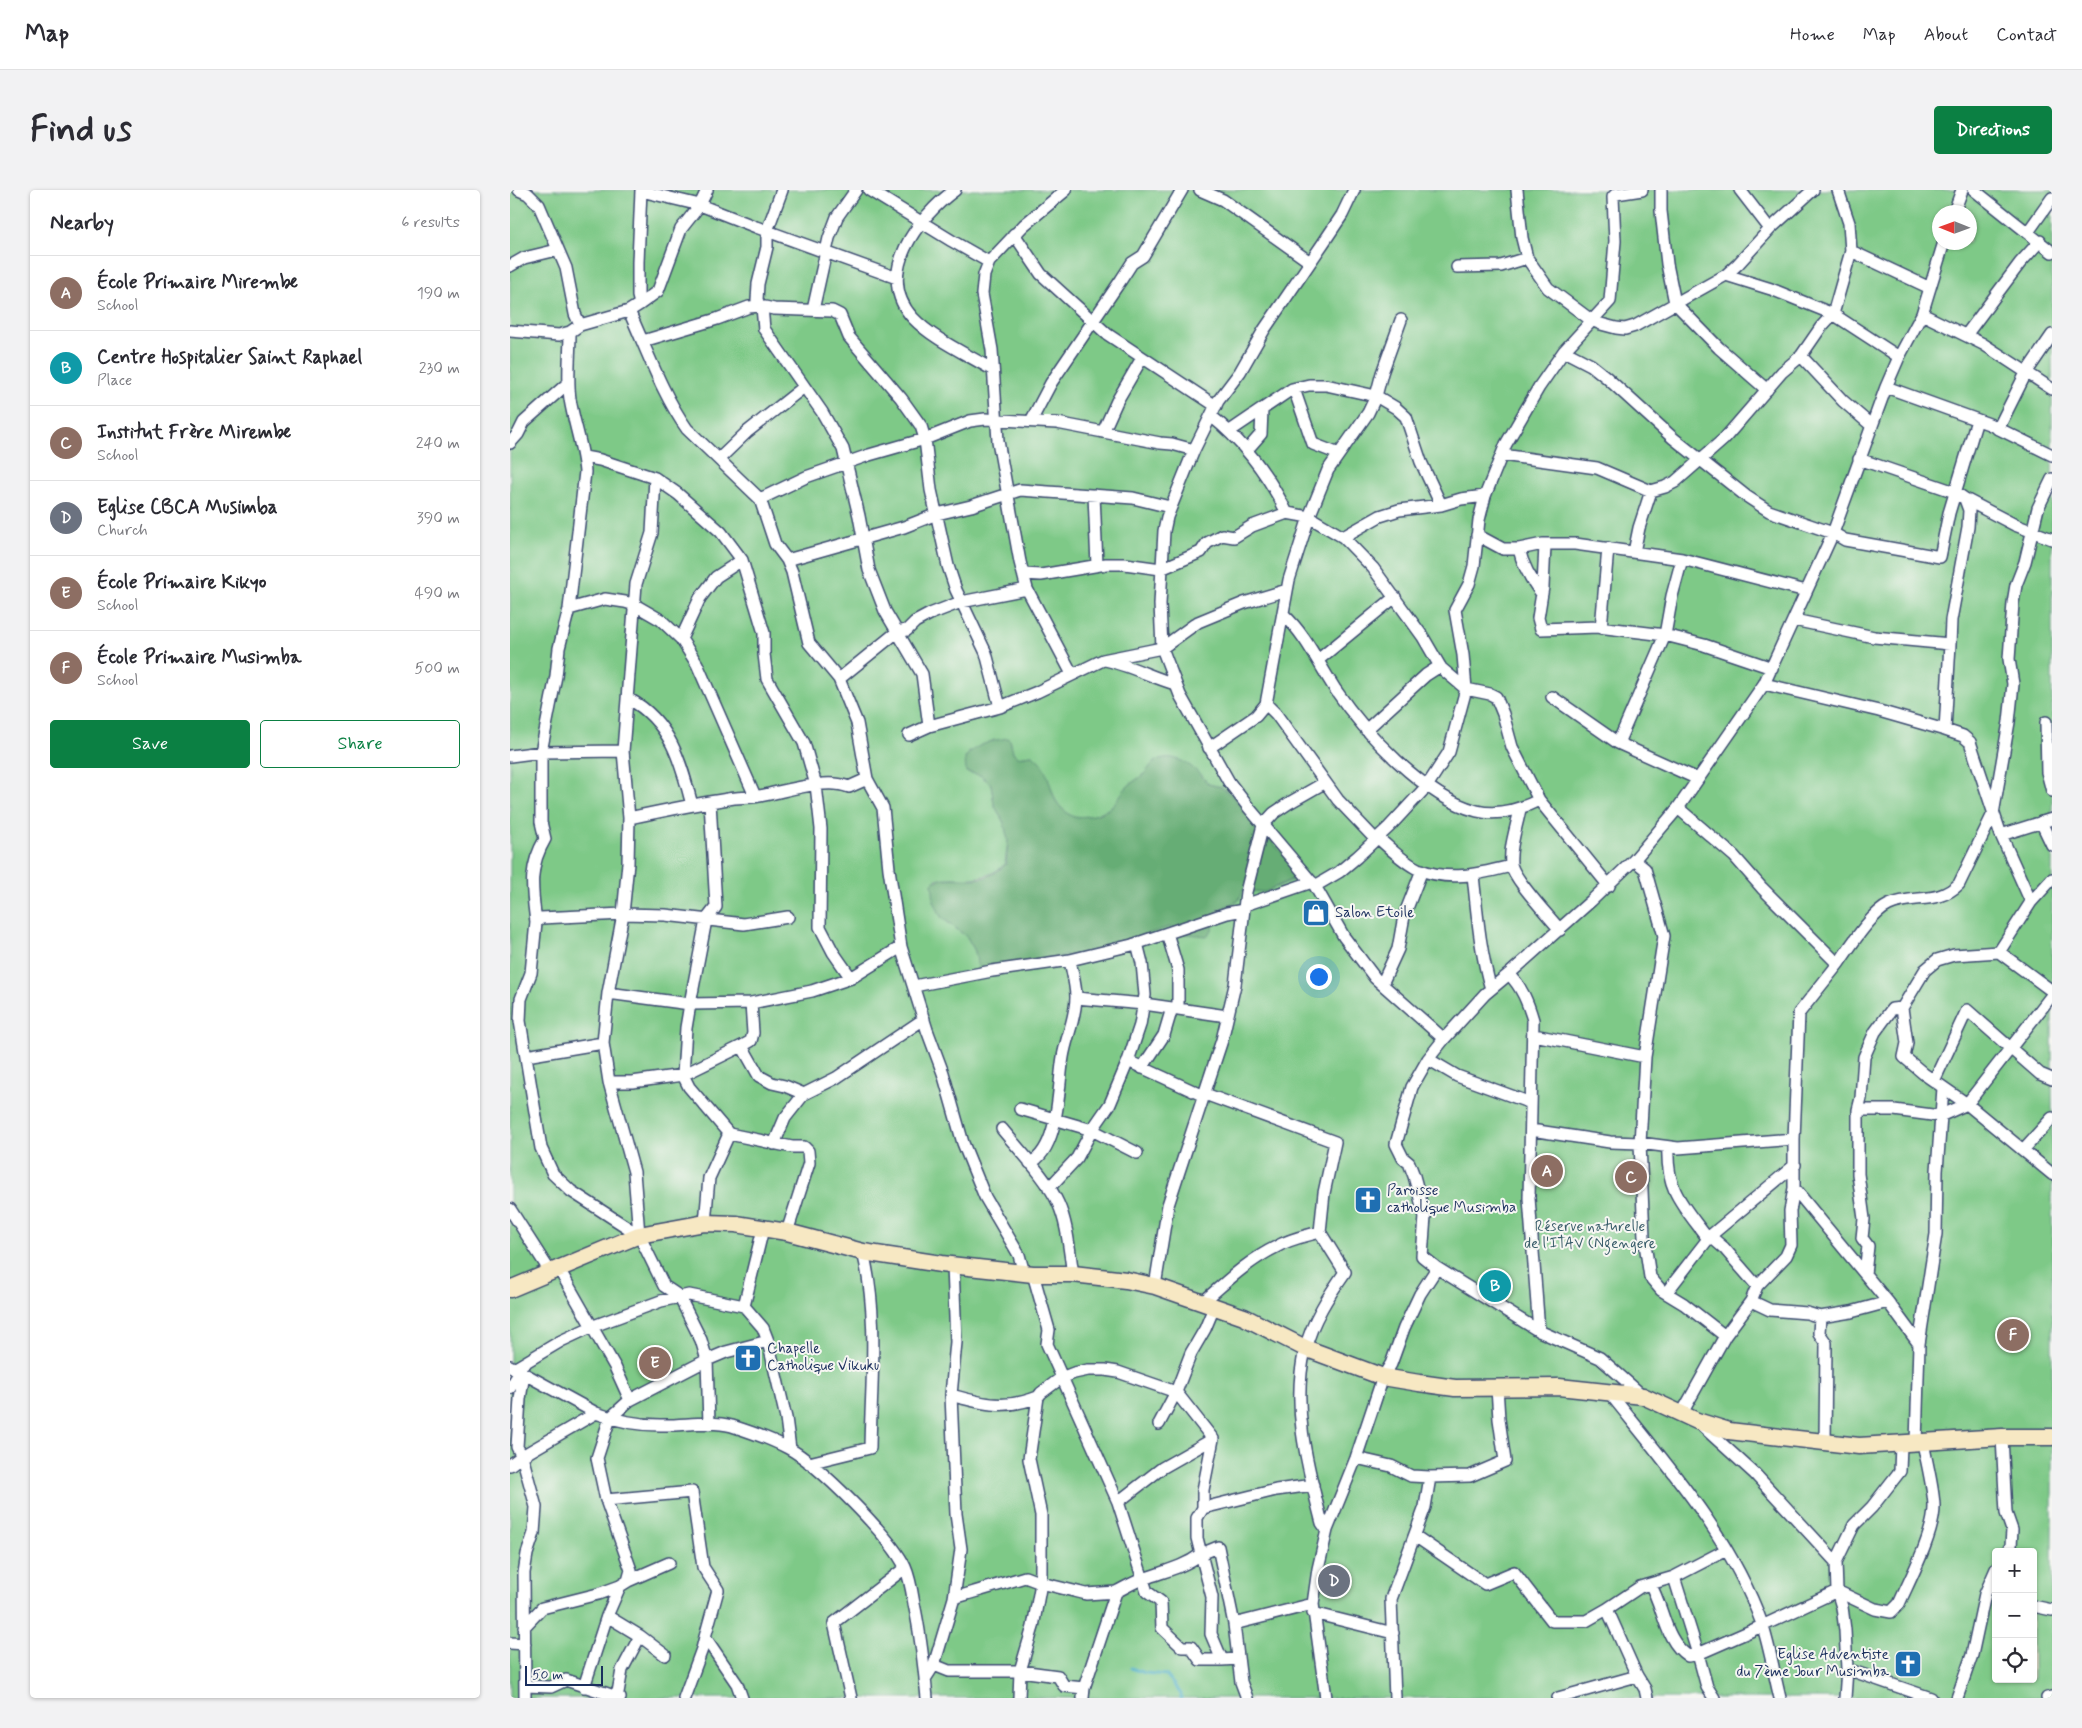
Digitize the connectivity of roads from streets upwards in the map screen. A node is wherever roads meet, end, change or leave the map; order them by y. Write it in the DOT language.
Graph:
graph roads {
  1 [pos="519,190"];
  2 [pos="707,190"];
  3 [pos="782,190"];
  4 [pos="856,190"];
  5 [pos="869,190"];
  6 [pos="955,190"];
  7 [pos="1066,190"];
  8 [pos="1182,190"];
  9 [pos="1200,190"];
  10 [pos="1354,190"];
  11 [pos="1517,190"];
  12 [pos="1642,190"];
  13 [pos="1661,190"];
  14 [pos="1740,190"];
  15 [pos="1813,190"];
  16 [pos="1838,190"];
  17 [pos="1962,190"];
  18 [pos="1974,190"];
  19 [pos="641,191"];
  20 [pos="2052,198"];
  21 [pos="700,205"];
  22 [pos="1957,205"];
  23 [pos="922,221"];
  24 [pos="1770,228"];
  25 [pos="767,231"];
  26 [pos="2028,232"];
  27 [pos="1014,234"];
  28 [pos="2040,241"];
  29 [pos="557,250"];
  30 [pos="1942,250"];
  31 [pos="1851,251"];
  32 [pos="826,252"];
  33 [pos="2052,252"];
  34 [pos="1528,258"];
  35 [pos="989,262"];
  36 [pos="1310,262"];
  37 [pos="510,266"];
  38 [pos="1457,267"];
  39 [pos="1726,275"];
  40 [pos="897,278"];
  41 [pos="1930,288"];
  42 [pos="1674,303"];
  43 [pos="640,304"];
  44 [pos="761,307"];
  45 [pos="813,310"];
  46 [pos="629,311"];
  47 [pos="1833,314"];
  48 [pos="1922,314"];
  49 [pos="1402,320"];
  50 [pos="1591,320"];
  51 [pos="1093,322"];
  52 [pos="580,325"];
  53 [pos="510,331"];
  54 [pos="570,332"];
  55 [pos="1966,335"];
  56 [pos="2052,335"];
  57 [pos="643,341"];
  58 [pos="1564,350"];
  59 [pos="1802,356"];
  60 [pos="1899,357"];
  61 [pos="1142,358"];
  62 [pos="993,370"];
  63 [pos="2026,373"];
  64 [pos="568,383"];
  65 [pos="804,386"];
  66 [pos="1886,387"];
  67 [pos="1294,389"];
  68 [pos="1767,390"];
  69 [pos="2052,390"];
  70 [pos="1376,396"];
  71 [pos="1262,410"];
  72 [pos="1213,411"];
  73 [pos="996,420"];
  74 [pos="1977,420"];
  75 [pos="1031,421"];
  76 [pos="1872,426"];
  77 [pos="1998,429"];
  78 [pos="1230,431"];
  79 [pos="1103,432"];
  80 [pos="925,438"];
  81 [pos="510,442"];
  82 [pos="1194,450"];
  83 [pos="1247,450"];
  84 [pos="1339,454"];
  85 [pos="1502,455"];
  86 [pos="2052,456"];
  87 [pos="584,457"];
  88 [pos="720,459"];
  89 [pos="1701,459"];
  90 [pos="1860,459"];
  91 [pos="847,464"];
  92 [pos="655,478"];
  93 [pos="2052,479"];
  94 [pos="1651,491"];
  95 [pos="1955,492"];
  96 [pos="1009,493"];
  97 [pos="1094,495"];
  98 [pos="1485,496"];
  99 [pos="760,499"];
  100 [pos="1965,499"];
  101 [pos="1441,505"];
  102 [pos="1170,507"];
  103 [pos="1287,513"];
  104 [pos="937,514"];
  105 [pos="1309,517"];
  106 [pos="2032,530"];
  107 [pos="1833,533"];
  108 [pos="1476,535"];
  109 [pos="1343,537"];
  110 [pos="863,538"];
  111 [pos="2052,540"];
  112 [pos="1544,545"];
  113 [pos="1608,548"];
  114 [pos="1519,549"];
  115 [pos="1634,552"];
  116 [pos="1682,559"];
  117 [pos="742,560"];
  118 [pos="787,560"];
  119 [pos="1097,565"];
  120 [pos="1161,569"];
  121 [pos="1023,574"];
  122 [pos="1027,589"];
  123 [pos="1287,590"];
  124 [pos="1806,591"];
  125 [pos="1542,594"];
  126 [pos="1395,597"];
  127 [pos="961,602"];
  128 [pos="635,605"];
  129 [pos="570,609"];
  130 [pos="1283,614"];
  131 [pos="1794,620"];
  132 [pos="1601,628"];
  133 [pos="897,632"];
  134 [pos="1665,635"];
  135 [pos="681,638"];
  136 [pos="1950,644"];
  137 [pos="1162,648"];
  138 [pos="1103,660"];
  139 [pos="1318,660"];
  140 [pos="1440,666"];
  141 [pos="1772,668"];
  142 [pos="1072,674"];
  143 [pos="839,680"];
  144 [pos="1175,684"];
  145 [pos="1764,684"];
  146 [pos="1466,689"];
  147 [pos="1552,697"];
  148 [pos="629,699"];
  149 [pos="1266,704"];
  150 [pos="1000,707"];
  151 [pos="2046,722"];
  152 [pos="929,726"];
  153 [pos="1366,730"];
  154 [pos="1945,730"];
  155 [pos="909,735"];
  156 [pos="1618,743"];
  157 [pos="1209,748"];
  158 [pos="623,751"];
  159 [pos="541,752"];
  160 [pos="510,756"];
  161 [pos="866,779"];
  162 [pos="1698,779"];
  163 [pos="1324,783"];
  164 [pos="816,785"];
  165 [pos="1427,786"];
  166 [pos="2052,791"];
  167 [pos="756,796"];
  168 [pos="1539,800"];
  169 [pos="710,802"];
  170 [pos="692,805"];
  171 [pos="1678,808"];
  172 [pos="1520,809"];
  173 [pos="1993,814"];
  174 [pos="629,818"];
  175 [pos="2046,820"];
  176 [pos="1263,825"];
  177 [pos="2001,835"];
  178 [pos="1377,839"];
  179 [pos="2052,845"];
  180 [pos="1634,860"];
  181 [pos="1512,866"];
  182 [pos="1422,870"];
  183 [pos="1473,875"];
  184 [pos="2052,879"];
  185 [pos="1313,884"];
  186 [pos="1609,886"];
  187 [pos="2031,902"];
  188 [pos="1245,908"];
  189 [pos="623,914"];
  190 [pos="788,916"];
  191 [pos="706,920"];
  192 [pos="536,922"];
  193 [pos="1560,930"];
  194 [pos="1167,933"];
  195 [pos="1138,943"];
  196 [pos="901,947"];
  197 [pos="1999,952"];
  198 [pos="1070,960"];
  199 [pos="1838,964"];
  200 [pos="1509,974"];
  201 [pos="851,978"];
  202 [pos="1382,984"];
  203 [pos="914,986"];
  204 [pos="1490,989"];
  205 [pos="608,993"];
  206 [pos="2052,993"];
  207 [pos="1076,998"];
  208 [pos="751,1003"];
  209 [pos="690,1004"];
  210 [pos="1144,1004"];
  211 [pos="1175,1008"];
  212 [pos="1902,1008"];
  213 [pos="1228,1016"];
  214 [pos="924,1019"];
  215 [pos="1534,1035"];
  216 [pos="1444,1039"];
  217 [pos="604,1043"];
  218 [pos="742,1046"];
  219 [pos="2010,1048"];
  220 [pos="526,1056"];
  221 [pos="1646,1057"];
  222 [pos="1428,1059"];
  223 [pos="1128,1061"];
  224 [pos="1142,1068"];
  225 [pos="683,1074"];
  226 [pos="2052,1079"];
  227 [pos="609,1082"];
  228 [pos="1939,1085"];
  229 [pos="804,1094"];
  230 [pos="1204,1095"];
  231 [pos="1531,1103"];
  232 [pos="1967,1104"];
  233 [pos="1020,1109"];
  234 [pos="1858,1110"];
  235 [pos="1940,1116"];
  236 [pos="2052,1118"];
  237 [pos="1055,1120"];
  238 [pos="1002,1129"];
  239 [pos="1092,1130"];
  240 [pos="1531,1130"];
  241 [pos="729,1134"];
  242 [pos="1794,1139"];
  243 [pos="1640,1143"];
  244 [pos="774,1144"];
  245 [pos="1668,1147"];
  246 [pos="2023,1150"];
  247 [pos="1137,1153"];
  248 [pos="1030,1163"];
  249 [pos="1794,1165"];
  250 [pos="2052,1174"];
  251 [pos="1049,1188"];
  252 [pos="1794,1188"];
  253 [pos="510,1209"];
  254 [pos="705,1223"];
  255 [pos="763,1230"];
  256 [pos="787,1232"];
  257 [pos="1320,1232"];
  258 [pos="639,1235"];
  259 [pos="1709,1238"];
  260 [pos="863,1252"];
  261 [pos="953,1266"];
  262 [pos="1437,1268"];
  263 [pos="555,1271"];
  264 [pos="1028,1274"];
  265 [pos="1073,1274"];
  266 [pos="1865,1274"];
  267 [pos="1156,1286"];
  268 [pos="1757,1286"];
  269 [pos="510,1289"];
  270 [pos="1666,1293"];
  271 [pos="679,1296"];
  272 [pos="1751,1301"];
  273 [pos="1888,1302"];
  274 [pos="1209,1303"];
  275 [pos="744,1306"];
  276 [pos="1820,1317"];
  277 [pos="591,1327"];
  278 [pos="1539,1331"];
  279 [pos="1725,1336"];
  280 [pos="768,1341"];
  281 [pos="1919,1344"];
  282 [pos="1305,1348"];
  283 [pos="707,1360"];
  284 [pos="517,1370"];
  285 [pos="1383,1377"];
  286 [pos="1061,1378"];
  287 [pos="1497,1387"];
  288 [pos="510,1388"];
  289 [pos="1608,1391"];
  290 [pos="1176,1392"];
  291 [pos="950,1395"];
  292 [pos="1643,1396"];
  293 [pos="1038,1397"];
  294 [pos="630,1400"];
  295 [pos="596,1413"];
  296 [pos="1682,1413"];
  297 [pos="610,1418"];
  298 [pos="1697,1421"];
  299 [pos="709,1424"];
  300 [pos="1159,1424"];
  301 [pos="2002,1437"];
  302 [pos="2052,1437"];
  303 [pos="1213,1439"];
  304 [pos="1825,1442"];
  305 [pos="1913,1443"];
  306 [pos="790,1449"];
  307 [pos="522,1456"];
  308 [pos="1356,1458"];
  309 [pos="809,1463"];
  310 [pos="510,1465"];
  311 [pos="1430,1478"];
  312 [pos="1313,1485"];
  313 [pos="606,1500"];
  314 [pos="1118,1502"];
  315 [pos="1203,1508"];
  316 [pos="1327,1530"];
  317 [pos="1415,1536"];
  318 [pos="2010,1548"];
  319 [pos="1726,1550"];
  320 [pos="1201,1554"];
  321 [pos="1836,1562"];
  322 [pos="670,1563"];
  323 [pos="905,1568"];
  324 [pos="1674,1577"];
  325 [pos="1144,1578"];
  326 [pos="624,1583"];
  327 [pos="1041,1583"];
  328 [pos="1650,1584"];
  329 [pos="1837,1591"];
  330 [pos="1116,1592"];
  331 [pos="1990,1596"];
  332 [pos="954,1598"];
  333 [pos="2037,1607"];
  334 [pos="1313,1608"];
  335 [pos="1607,1609"];
  336 [pos="2052,1610"];
  337 [pos="607,1616"];
  338 [pos="1234,1624"];
  339 [pos="1762,1626"];
  340 [pos="524,1627"];
  341 [pos="1393,1633"];
  342 [pos="640,1636"];
  343 [pos="705,1637"];
  344 [pos="510,1643"];
  345 [pos="525,1644"];
  346 [pos="1698,1654"];
  347 [pos="665,1655"];
  348 [pos="1238,1659"];
  349 [pos="1222,1660"];
  350 [pos="934,1665"];
  351 [pos="1847,1669"];
  352 [pos="1020,1672"];
  353 [pos="1637,1676"];
  354 [pos="925,1679"];
  355 [pos="584,1687"];
  356 [pos="525,1692"];
  357 [pos="1084,1693"];
  358 [pos="1576,1696"];
  359 [pos="618,1697"];
  360 [pos="1328,1697"];
  361 [pos="2052,1697"];
  362 [pos="684,1698"];
  363 [pos="742,1698"];
  364 [pos="851,1698"];
  365 [pos="927,1698"];
  366 [pos="1019,1698"];
  367 [pos="1247,1698"];
  368 [pos="1395,1698"];
  369 [pos="1558,1698"];
  370 [pos="1647,1698"];
  371 [pos="1714,1698"];
  372 [pos="1780,1698"];
  373 [pos="1845,1698"];
  374 [pos="1931,1698"];
  375 [pos="1957,1698"];
  376 [pos="2047,1698"];
  1 -- 29 [label="street"];
  2 -- 21 [label="street"];
  3 -- 25 [label="street"];
  4 -- 32 [label="street"];
  5 -- 23 [label="street"];
  6 -- 23 [label="street"];
  7 -- 27 [label="street"];
  8 -- 51 [label="street"];
  9 -- 36 [label="street"];
  10 -- 36 [label="street"];
  11 -- 34 [label="street"];
  12 -- 50 [label="street"];
  13 -- 42 [label="street"];
  14 -- 24 [label="street"];
  15 -- 24 [label="street"];
  16 -- 31 [label="street"];
  17 -- 22 [label="street"];
  18 -- 26 [label="street"];
  19 -- 21 [label="street"];
  19 -- 43 [label="street"];
  20 -- 26 [label="street"];
  21 -- 25 [label="street"];
  21 -- 43 [label="street"];
  23 -- 35 [label="street"];
  23 -- 40 [label="street"];
  24 -- 39 [label="street"];
  25 -- 32 [label="street"];
  25 -- 44 [label="street"];
  26 -- 28 [label="street"];
  27 -- 35 [label="street"];
  27 -- 51 [label="street"];
  28 -- 33 [label="street"];
  28 -- 55 [label="street"];
  29 -- 37 [label="street"];
  29 -- 52 [label="street"];
  30 -- 41 [label="street"];
  31 -- 41 [label="street"];
  31 -- 47 [label="street"];
  32 -- 40 [label="street"];
  32 -- 45 [label="street"];
  34 -- 38 [label="street"];
  34 -- 50 [label="street"];
  35 -- 62 [label="street"];
  36 -- 72 [label="street"];
  39 -- 42 [label="street"];
  39 -- 47 [label="street"];
  40 -- 62 [label="street"];
  41 -- 48 [label="street"];
  42 -- 50 [label="street"];
  42 -- 68 [label="street"];
  43 -- 46 [label="street"];
  44 -- 45 [label="street"];
  44 -- 57 [label="street"];
  44 -- 65 [label="street"];
  45 -- 80 [label="street"];
  46 -- 52 [label="street"];
  46 -- 57 [label="street"];
  47 -- 59 [label="street"];
  47 -- 60 [label="street"];
  48 -- 55 [label="street"];
  48 -- 60 [label="street"];
  49 -- 70 [label="street"];
  50 -- 58 [label="street"];
  51 -- 61 [label="street"];
  51 -- 75 [label="street"];
  52 -- 54 [label="street"];
  53 -- 54 [label="street"];
  54 -- 64 [label="street"];
  55 -- 63 [label="street"];
  56 -- 63 [label="street"];
  57 -- 88 [label="street"];
  58 -- 85 [label="street"];
  58 -- 89 [label="street"];
  59 -- 68 [label="street"];
  59 -- 76 [label="street"];
  60 -- 66 [label="street"];
  61 -- 72 [label="street"];
  61 -- 79 [label="street"];
  62 -- 73 [label="street"];
  63 -- 69 [label="street"];
  63 -- 77 [label="street"];
  64 -- 81 [label="street"];
  64 -- 87 [label="street"];
  65 -- 88 [label="street"];
  65 -- 91 [label="street"];
  66 -- 74 [label="street"];
  66 -- 76 [label="street"];
  67 -- 70 [label="street"];
  67 -- 71 [label="street"];
  67 -- 84 [label="street"];
  68 -- 89 [label="street"];
  70 -- 84 [label="street"];
  70 -- 101 [label="street"];
  71 -- 78 [label="street"];
  71 -- 83 [label="street"];
  72 -- 78 [label="street"];
  72 -- 82 [label="street"];
  73 -- 75 [label="street"];
  73 -- 80 [label="street"];
  73 -- 96 [label="street"];
  74 -- 77 [label="street"];
  74 -- 95 [label="street"];
  75 -- 79 [label="street"];
  76 -- 90 [label="street"];
  77 -- 86 [label="street"];
  78 -- 83 [label="street"];
  79 -- 82 [label="street"];
  80 -- 91 [label="street"];
  80 -- 104 [label="street"];
  82 -- 102 [label="street"];
  83 -- 103 [label="street"];
  84 -- 105 [label="street"];
  85 -- 94 [label="street"];
  85 -- 98 [label="street"];
  87 -- 92 [label="street"];
  87 -- 129 [label="street"];
  88 -- 99 [label="street"];
  89 -- 94 [label="street"];
  89 -- 107 [label="street"];
  90 -- 95 [label="street"];
  90 -- 107 [label="street"];
  91 -- 99 [label="street"];
  91 -- 110 [label="street"];
  92 -- 117 [label="street"];
  92 -- 128 [label="street"];
  93 -- 106 [label="street"];
  94 -- 115 [label="street"];
  95 -- 100 [label="street"];
  95 -- 107 [label="street"];
  96 -- 97 [label="street"];
  96 -- 104 [label="street"];
  96 -- 121 [label="street"];
  97 -- 102 [label="street"];
  97 -- 119 [label="street"];
  98 -- 101 [label="street"];
  98 -- 108 [label="street"];
  99 -- 118 [label="street"];
  100 -- 106 [label="street"];
  100 -- 136 [label="street"];
  101 -- 109 [label="street"];
  102 -- 120 [label="street"];
  103 -- 105 [label="street"];
  103 -- 120 [label="street"];
  104 -- 110 [label="street"];
  104 -- 127 [label="street"];
  105 -- 109 [label="street"];
  105 -- 123 [label="street"];
  106 -- 111 [label="street"];
  106 -- 173 [label="street"];
  107 -- 124 [label="street"];
  108 -- 114 [label="street"];
  108 -- 146 [label="street"];
  109 -- 126 [label="street"];
  110 -- 118 [label="street"];
  110 -- 133 [label="street"];
  112 -- 113 [label="street"];
  112 -- 114 [label="street"];
  112 -- 125 [label="street"];
  113 -- 115 [label="street"];
  113 -- 132 [label="street"];
  114 -- 125 [label="street"];
  115 -- 116 [label="street"];
  116 -- 124 [label="street"];
  116 -- 134 [label="street"];
  117 -- 135 [label="street"];
  117 -- 164 [label="street"];
  118 -- 143 [label="street"];
  119 -- 120 [label="street"];
  119 -- 121 [label="street"];
  120 -- 137 [label="street"];
  121 -- 122 [label="street"];
  122 -- 127 [label="street"];
  122 -- 142 [label="street"];
  123 -- 130 [label="street"];
  123 -- 137 [label="street"];
  124 -- 131 [label="street"];
  125 -- 132 [label="street"];
  126 -- 139 [label="street"];
  126 -- 140 [label="street"];
  127 -- 133 [label="street"];
  127 -- 150 [label="street"];
  128 -- 129 [label="street"];
  128 -- 135 [label="street"];
  128 -- 148 [label="street"];
  129 -- 159 [label="street"];
  130 -- 139 [label="street"];
  130 -- 149 [label="street"];
  131 -- 136 [label="street"];
  131 -- 141 [label="street"];
  132 -- 134 [label="street"];
  133 -- 143 [label="street"];
  133 -- 152 [label="street"];
  134 -- 141 [label="street"];
  134 -- 156 [label="street"];
  135 -- 167 [label="street"];
  136 -- 154 [label="street"];
  137 -- 138 [label="street"];
  137 -- 144 [label="street"];
  138 -- 142 [label="street"];
  138 -- 144 [label="street"];
  139 -- 153 [label="street"];
  140 -- 146 [label="street"];
  140 -- 153 [label="street"];
  141 -- 145 [label="street"];
  142 -- 150 [label="street"];
  143 -- 161 [label="street"];
  144 -- 157 [label="street"];
  145 -- 154 [label="street"];
  145 -- 162 [label="street"];
  146 -- 165 [label="street"];
  146 -- 168 [label="street"];
  147 -- 156 [label="street"];
  148 -- 158 [label="street"];
  148 -- 170 [label="street"];
  149 -- 157 [label="street"];
  149 -- 163 [label="street"];
  150 -- 152 [label="street"];
  151 -- 166 [label="street"];
  152 -- 155 [label="street"];
  153 -- 165 [label="street"];
  154 -- 173 [label="street"];
  156 -- 162 [label="street"];
  157 -- 176 [label="street"];
  158 -- 159 [label="street"];
  158 -- 174 [label="street"];
  159 -- 160 [label="street"];
  159 -- 192 [label="street"];
  161 -- 164 [label="street"];
  161 -- 196 [label="street"];
  162 -- 171 [label="street"];
  163 -- 176 [label="street"];
  163 -- 178 [label="street"];
  164 -- 167 [label="street"];
  164 -- 201 [label="street"];
  165 -- 172 [label="street"];
  165 -- 178 [label="street"];
  167 -- 169 [label="street"];
  168 -- 172 [label="street"];
  168 -- 186 [label="street"];
  169 -- 170 [label="street"];
  169 -- 191 [label="street"];
  170 -- 174 [label="street"];
  171 -- 180 [label="street"];
  171 -- 199 [label="street"];
  172 -- 181 [label="street"];
  173 -- 177 [label="street"];
  173 -- 199 [label="street"];
  174 -- 189 [label="street"];
  175 -- 177 [label="street"];
  175 -- 179 [label="street"];
  176 -- 185 [label="street"];
  176 -- 188 [label="street"];
  177 -- 187 [label="street"];
  178 -- 182 [label="street"];
  178 -- 185 [label="street"];
  180 -- 186 [label="street"];
  180 -- 221 [label="street"];
  181 -- 183 [label="street"];
  181 -- 193 [label="street"];
  182 -- 183 [label="street"];
  182 -- 202 [label="street"];
  183 -- 204 [label="street"];
  184 -- 187 [label="street"];
  185 -- 188 [label="street"];
  185 -- 202 [label="street"];
  186 -- 193 [label="street"];
  187 -- 197 [label="street"];
  188 -- 194 [label="street"];
  188 -- 213 [label="street"];
  189 -- 191 [label="street"];
  189 -- 192 [label="street"];
  189 -- 205 [label="street"];
  190 -- 191 [label="street"];
  191 -- 209 [label="street"];
  192 -- 220 [label="street"];
  193 -- 200 [label="street"];
  194 -- 195 [label="street"];
  194 -- 211 [label="street"];
  195 -- 198 [label="street"];
  195 -- 210 [label="street"];
  196 -- 201 [label="street"];
  196 -- 203 [label="street"];
  197 -- 206 [label="street"];
  197 -- 212 [label="street"];
  198 -- 203 [label="street"];
  198 -- 207 [label="street"];
  199 -- 242 [label="street"];
  200 -- 204 [label="street"];
  200 -- 215 [label="street"];
  201 -- 208 [label="street"];
  202 -- 216 [label="street"];
  203 -- 214 [label="street"];
  204 -- 216 [label="street"];
  205 -- 209 [label="street"];
  205 -- 217 [label="street"];
  206 -- 219 [label="street"];
  207 -- 210 [label="street"];
  207 -- 237 [label="street"];
  208 -- 209 [label="street"];
  208 -- 218 [label="street"];
  209 -- 225 [label="street"];
  210 -- 211 [label="street"];
  210 -- 223 [label="street"];
  211 -- 213 [label="street"];
  211 -- 224 [label="street"];
  212 -- 228 [label="street"];
  212 -- 234 [label="street"];
  213 -- 230 [label="street"];
  214 -- 229 [label="street"];
  214 -- 264 [label="street"];
  215 -- 221 [label="street"];
  215 -- 231 [label="street"];
  216 -- 222 [label="street"];
  217 -- 220 [label="street"];
  217 -- 227 [label="street"];
  218 -- 225 [label="street"];
  218 -- 229 [label="street"];
  219 -- 226 [label="street"];
  219 -- 228 [label="street"];
  219 -- 232 [label="street"];
  220 -- 258 [label="street"];
  221 -- 243 [label="street"];
  222 -- 231 [label="street"];
  222 -- 262 [label="street"];
  223 -- 224 [label="street"];
  223 -- 239 [label="street"];
  224 -- 230 [label="street"];
  225 -- 227 [label="street"];
  225 -- 241 [label="street"];
  227 -- 258 [label="street"];
  228 -- 232 [label="street"];
  228 -- 235 [label="street"];
  229 -- 244 [label="street"];
  230 -- 257 [label="street"];
  230 -- 267 [label="street"];
  231 -- 240 [label="street"];
  232 -- 235 [label="street"];
  232 -- 246 [label="street"];
  233 -- 237 [label="street"];
  234 -- 235 [label="street"];
  234 -- 266 [label="street"];
  235 -- 281 [label="street"];
  236 -- 246 [label="street"];
  237 -- 239 [label="street"];
  237 -- 248 [label="street"];
  238 -- 248 [label="street"];
  239 -- 247 [label="street"];
  239 -- 251 [label="street"];
  240 -- 243 [label="street"];
  240 -- 278 [label="street"];
  241 -- 244 [label="street"];
  241 -- 254 [label="street"];
  242 -- 245 [label="street"];
  242 -- 249 [label="street"];
  243 -- 245 [label="street"];
  243 -- 270 [label="street"];
  244 -- 256 [label="street"];
  245 -- 259 [label="street"];
  246 -- 250 [label="street"];
  248 -- 251 [label="street"];
  249 -- 252 [label="street"];
  249 -- 259 [label="street"];
  251 -- 265 [label="street"];
  252 -- 266 [label="street"];
  252 -- 268 [label="street"];
  253 -- 263 [label="street"];
  254 -- 255 [label="street"];
  254 -- 258 [label="street"];
  255 -- 256 [label="street"];
  255 -- 275 [label="street"];
  256 -- 260 [label="street"];
  257 -- 274 [label="street"];
  257 -- 282 [label="street"];
  258 -- 263 [label="street"];
  258 -- 271 [label="street"];
  259 -- 268 [label="street"];
  259 -- 270 [label="street"];
  260 -- 261 [label="street"];
  260 -- 309 [label="street"];
  261 -- 264 [label="street"];
  261 -- 291 [label="street"];
  262 -- 278 [label="street"];
  262 -- 285 [label="street"];
  263 -- 269 [label="street"];
  263 -- 277 [label="street"];
  264 -- 265 [label="street"];
  264 -- 286 [label="street"];
  265 -- 267 [label="street"];
  266 -- 273 [label="street"];
  267 -- 274 [label="street"];
  268 -- 272 [label="street"];
  270 -- 279 [label="street"];
  271 -- 275 [label="street"];
  271 -- 277 [label="street"];
  271 -- 283 [label="street"];
  272 -- 276 [label="street"];
  272 -- 279 [label="street"];
  273 -- 276 [label="street"];
  273 -- 281 [label="street"];
  274 -- 282 [label="street"];
  274 -- 290 [label="street"];
  275 -- 280 [label="street"];
  276 -- 304 [label="street"];
  277 -- 284 [label="street"];
  277 -- 294 [label="street"];
  278 -- 292 [label="street"];
  279 -- 296 [label="street"];
  280 -- 283 [label="street"];
  280 -- 306 [label="street"];
  281 -- 305 [label="street"];
  282 -- 285 [label="street"];
  282 -- 312 [label="street"];
  283 -- 294 [label="street"];
  283 -- 299 [label="street"];
  284 -- 288 [label="street"];
  284 -- 295 [label="street"];
  284 -- 307 [label="street"];
  285 -- 287 [label="street"];
  285 -- 308 [label="street"];
  286 -- 290 [label="street"];
  286 -- 293 [label="street"];
  286 -- 314 [label="street"];
  287 -- 289 [label="street"];
  287 -- 311 [label="street"];
  289 -- 292 [label="street"];
  289 -- 319 [label="street"];
  290 -- 300 [label="street"];
  290 -- 303 [label="street"];
  291 -- 293 [label="street"];
  291 -- 332 [label="street"];
  292 -- 296 [label="street"];
  293 -- 327 [label="street"];
  294 -- 297 [label="street"];
  295 -- 297 [label="street"];
  295 -- 307 [label="street"];
  296 -- 298 [label="street"];
  297 -- 299 [label="street"];
  297 -- 313 [label="street"];
  298 -- 304 [label="street"];
  298 -- 321 [label="street"];
  299 -- 306 [label="street"];
  301 -- 302 [label="street"];
  301 -- 305 [label="street"];
  301 -- 318 [label="street"];
  303 -- 314 [label="street"];
  303 -- 315 [label="street"];
  304 -- 305 [label="street"];
  305 -- 321 [label="street"];
  305 -- 329 [label="street"];
  306 -- 309 [label="street"];
  307 -- 310 [label="street"];
  307 -- 340 [label="street"];
  308 -- 311 [label="street"];
  308 -- 316 [label="street"];
  309 -- 323 [label="street"];
  311 -- 317 [label="street"];
  312 -- 315 [label="street"];
  312 -- 316 [label="street"];
  313 -- 326 [label="street"];
  313 -- 343 [label="street"];
  314 -- 325 [label="street"];
  315 -- 320 [label="street"];
  316 -- 334 [label="street"];
  317 -- 335 [label="street"];
  317 -- 341 [label="street"];
  319 -- 324 [label="street"];
  319 -- 339 [label="street"];
  320 -- 325 [label="street"];
  320 -- 338 [label="street"];
  320 -- 349 [label="street"];
  321 -- 329 [label="street"];
  322 -- 326 [label="street"];
  323 -- 354 [label="street"];
  323 -- 364 [label="street"];
  324 -- 328 [label="street"];
  324 -- 346 [label="street"];
  325 -- 330 [label="street"];
  325 -- 349 [label="street"];
  326 -- 337 [label="street"];
  326 -- 340 [label="street"];
  327 -- 330 [label="street"];
  327 -- 332 [label="street"];
  327 -- 352 [label="street"];
  328 -- 335 [label="street"];
  328 -- 346 [label="street"];
  329 -- 339 [label="street"];
  329 -- 351 [label="street"];
  330 -- 357 [label="street"];
  331 -- 375 [label="street"];
  332 -- 350 [label="street"];
  333 -- 336 [label="street"];
  334 -- 338 [label="street"];
  334 -- 341 [label="street"];
  334 -- 360 [label="street"];
  335 -- 353 [label="street"];
  337 -- 342 [label="street"];
  337 -- 355 [label="street"];
  338 -- 348 [label="street"];
  339 -- 346 [label="street"];
  339 -- 372 [label="street"];
  340 -- 345 [label="street"];
  341 -- 368 [label="street"];
  342 -- 347 [label="street"];
  342 -- 359 [label="street"];
  343 -- 362 [label="street"];
  343 -- 363 [label="street"];
  344 -- 345 [label="street"];
  345 -- 356 [label="street"];
  346 -- 371 [label="street"];
  348 -- 349 [label="street"];
  348 -- 367 [label="street"];
  350 -- 352 [label="street"];
  350 -- 354 [label="street"];
  351 -- 373 [label="street"];
  351 -- 374 [label="street"];
  352 -- 357 [label="street"];
  352 -- 366 [label="street"];
  353 -- 358 [label="street"];
  353 -- 370 [label="street"];
  354 -- 365 [label="street"];
  355 -- 356 [label="street"];
  355 -- 359 [label="street"];
  358 -- 369 [label="street"];
  361 -- 376 [label="street"];
}
